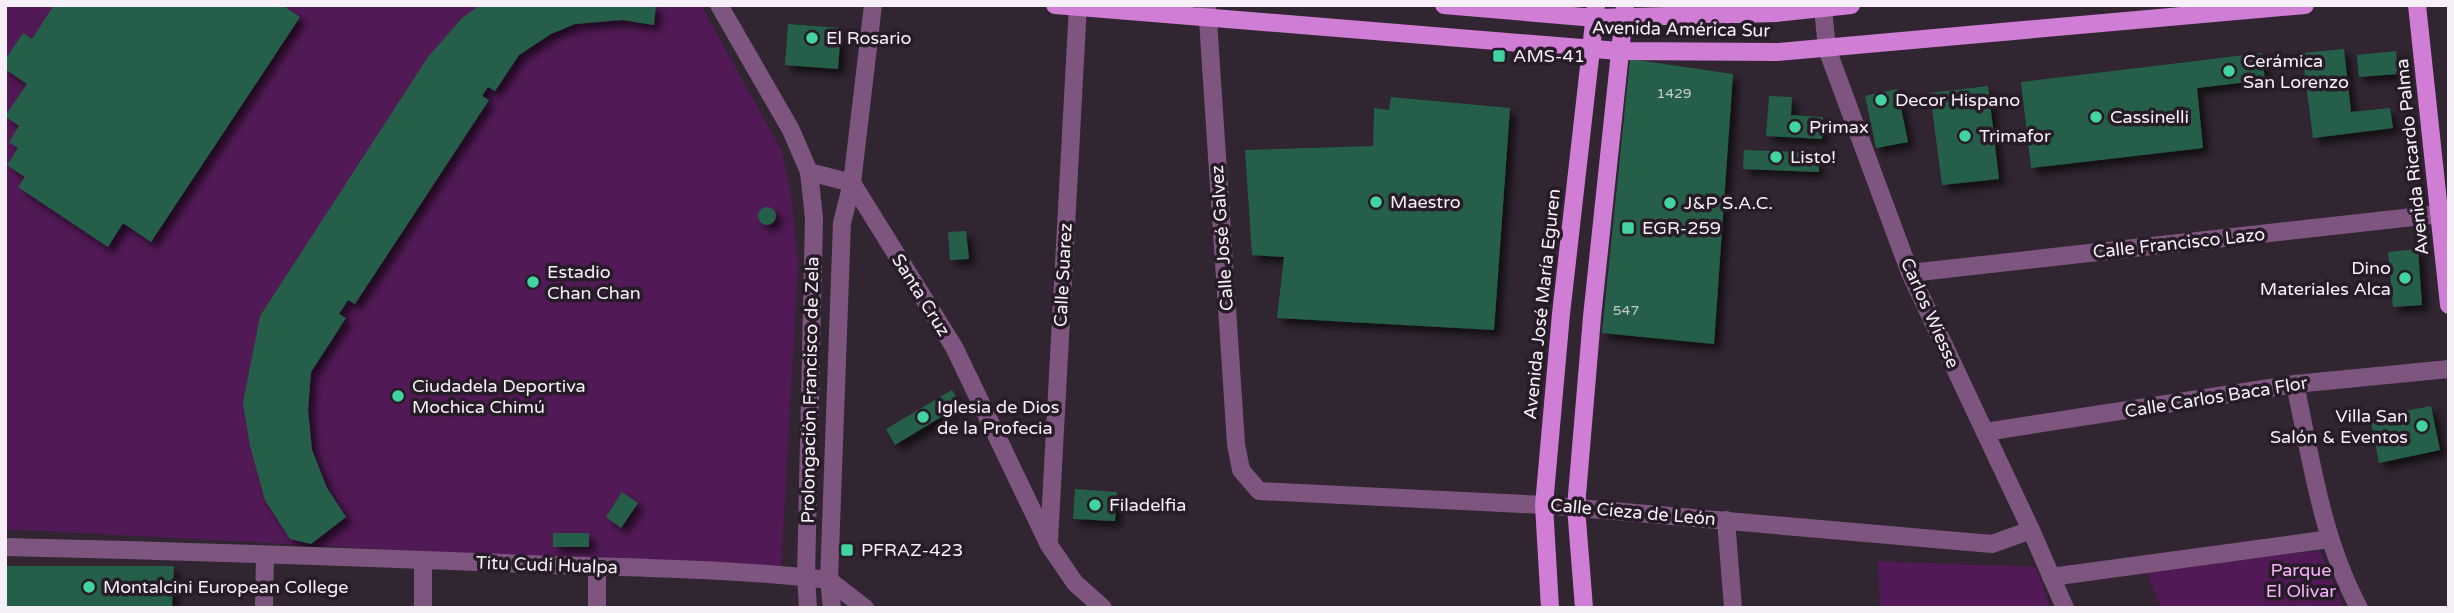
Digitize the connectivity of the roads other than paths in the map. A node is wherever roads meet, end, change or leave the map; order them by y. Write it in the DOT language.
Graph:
graph roads {
  1 [pos="719,5"];
  2 [pos="873,5"];
  3 [pos="1055,5"];
  4 [pos="1445,5"];
  5 [pos="1851,5"];
  6 [pos="2305,5"];
  7 [pos="2417,5"];
  8 [pos="1078,6"];
  9 [pos="1823,8"];
  10 [pos="1624,11"];
  11 [pos="1207,12"];
  12 [pos="1595,12"];
  13 [pos="1446,37"];
  14 [pos="1590,48"];
  15 [pos="1827,49"];
  16 [pos="1619,51"];
  17 [pos="808,172"];
  18 [pos="852,183"];
  19 [pos="2444,213"];
  20 [pos="1910,273"];
  21 [pos="2449,305"];
  22 [pos="1561,314"];
  23 [pos="1592,317"];
  24 [pos="2449,369"];
  25 [pos="2295,384"];
  26 [pos="1984,432"];
  27 [pos="1241,470"];
  28 [pos="1544,505"];
  29 [pos="1576,507"];
  30 [pos="1726,520"];
  31 [pos="2031,530"];
  32 [pos="2330,539"];
  33 [pos="1049,545"];
  34 [pos="5,547"];
  35 [pos="265,555"];
  36 [pos="423,560"];
  37 [pos="597,567"];
  38 [pos="806,577"];
  39 [pos="2051,577"];
  40 [pos="829,579"];
  41 [pos="264,608"];
  42 [pos="423,608"];
  43 [pos="597,608"];
  44 [pos="808,608"];
  45 [pos="832,608"];
  46 [pos="865,608"];
  47 [pos="1103,608"];
  48 [pos="1550,608"];
  49 [pos="1584,608"];
  50 [pos="1733,608"];
  51 [pos="2065,608"];
  52 [pos="2358,608"];
  1 -- 17 [label="street"];
  2 -- 18 [label="street, Prolongación Francisco de Zela"];
  3 -- 8 [label="main road, Avenida América Sur"];
  4 -- 12 [label="main road, Avenida América Sur"];
  4 -- 13 [label="main road"];
  5 -- 9 [label="main road, Avenida América Sur"];
  6 -- 15 [label="main road, Avenida América Sur"];
  7 -- 19 [label="main road, Avenida Ricardo Palma"];
  8 -- 11 [label="main road, Avenida América Sur"];
  8 -- 33 [label="street, Calle Suarez"];
  9 -- 10 [label="main road, Avenida América Sur"];
  9 -- 15 [label="street, Carlos Wiesse"];
  10 -- 12 [label="main road, Avenida América Sur"];
  10 -- 16 [label="main road"];
  11 -- 13 [label="main road, Avenida América Sur"];
  11 -- 27 [label="street, Calle José Galvez"];
  12 -- 14 [label="main road, Avenida José María Eguren"];
  13 -- 14 [label="main road, Avenida América Sur"];
  14 -- 16 [label="main road, Avenida América Sur"];
  14 -- 22 [label="main road, Avenida José María Eguren"];
  15 -- 16 [label="main road, Avenida América Sur"];
  15 -- 20 [label="street, Carlos Wiesse"];
  16 -- 23 [label="main road"];
  17 -- 18 [label="street"];
  17 -- 38 [label="street, Prolongación Francisco de Zela"];
  18 -- 33 [label="street, Santa Cruz"];
  18 -- 40 [label="street, Prolongación Francisco de Zela"];
  19 -- 20 [label="street, Calle Francisco Lazo"];
  19 -- 21 [label="main road, Avenida Ricardo Palma"];
  20 -- 26 [label="street, Carlos Wiesse"];
  22 -- 23 [label="main road"];
  22 -- 28 [label="main road, Avenida José María Eguren"];
  23 -- 29 [label="main road"];
  24 -- 25 [label="street, Calle Carlos Baca Flor"];
  25 -- 26 [label="street, Calle Carlos Baca Flor"];
  25 -- 32 [label="street"];
  26 -- 31 [label="street, Carlos Wiesse"];
  27 -- 28 [label="street, Calle Cieza de León"];
  28 -- 29 [label="street, Calle Cieza de León"];
  28 -- 48 [label="main road, Avenida José María Eguren"];
  29 -- 30 [label="street, Calle Cieza de León"];
  29 -- 49 [label="main road"];
  30 -- 31 [label="street, Calle Cieza de León"];
  30 -- 50 [label="street"];
  31 -- 39 [label="street, Carlos Wiesse"];
  32 -- 39 [label="street"];
  32 -- 52 [label="street"];
  33 -- 47 [label="street, Santa Cruz"];
  34 -- 35 [label="street, Titu Cudi Hualpa"];
  35 -- 36 [label="street, Titu Cudi Hualpa"];
  35 -- 41 [label="street"];
  36 -- 37 [label="street, Titu Cudi Hualpa"];
  36 -- 42 [label="street"];
  37 -- 38 [label="street, Titu Cudi Hualpa"];
  37 -- 43 [label="street"];
  38 -- 40 [label="street, Titu Cudi Hualpa"];
  38 -- 44 [label="street, Prolongación Francisco de Zela"];
  39 -- 51 [label="street, Carlos Wiesse"];
  40 -- 45 [label="street, Prolongación Francisco de Zela"];
  40 -- 46 [label="street"];
}
